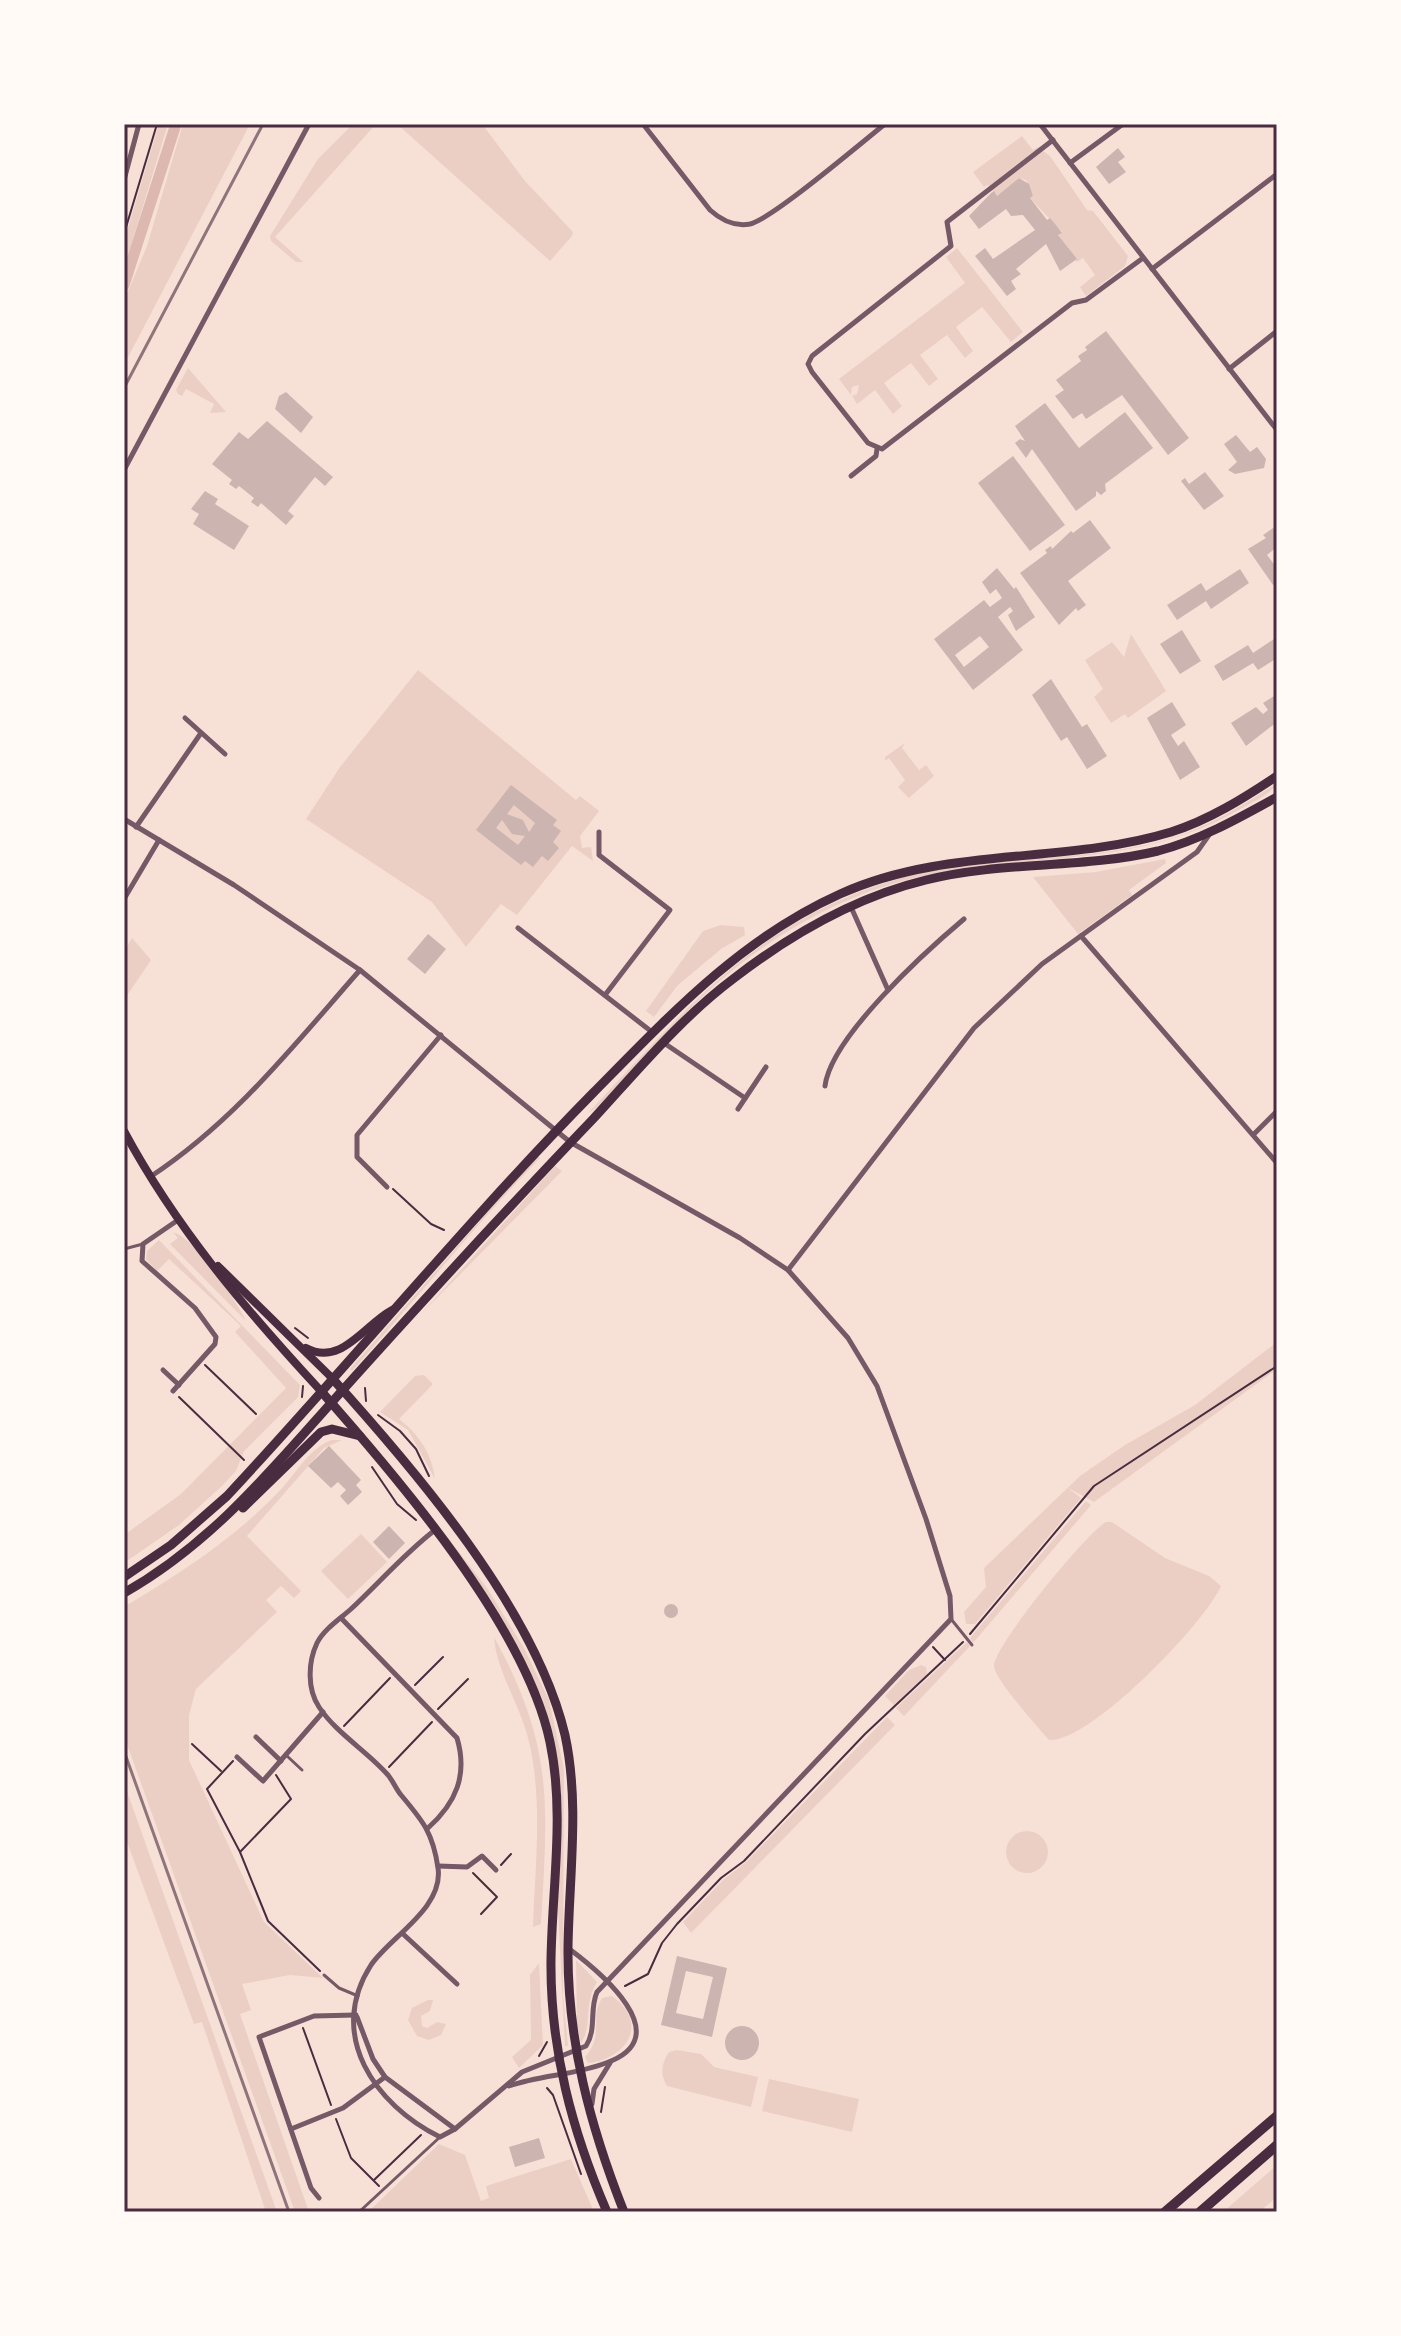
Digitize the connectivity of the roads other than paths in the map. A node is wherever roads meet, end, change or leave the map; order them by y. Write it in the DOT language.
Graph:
graph roads {
  1 [pos="139,124"];
  2 [pos="309,124"];
  3 [pos="643,124"];
  4 [pos="885,124"];
  5 [pos="1040,124"];
  6 [pos="1123,124"];
  7 [pos="1053,140"];
  8 [pos="1070,163"];
  9 [pos="1277,174"];
  10 [pos="124,180"];
  11 [pos="1143,258"];
  12 [pos="1152,269"];
  13 [pos="1277,331"];
  14 [pos="1229,369"];
  15 [pos="1277,430"];
  16 [pos="877,449"];
  17 [pos="124,470"];
  18 [pos="851,476"];
  19 [pos="185,718"];
  20 [pos="201,733"];
  21 [pos="225,754"];
  22 [pos="1277,776"];
  23 [pos="1277,797"];
  24 [pos="124,819"];
  25 [pos="136,827"];
  26 [pos="1211,830"];
  27 [pos="599,832"];
  28 [pos="159,840"];
  29 [pos="124,899"];
  30 [pos="850,907"];
  31 [pos="964,919"];
  32 [pos="518,928"];
  33 [pos="1081,936"];
  34 [pos="360,970"];
  35 [pos="888,990"];
  36 [pos="605,995"];
  37 [pos="652,1032"];
  38 [pos="441,1035"];
  39 [pos="664,1043"];
  40 [pos="766,1067"];
  41 [pos="825,1086"];
  42 [pos="745,1098"];
  43 [pos="738,1109"];
  44 [pos="1277,1111"];
  45 [pos="124,1131"];
  46 [pos="555,1132"];
  47 [pos="1255,1133"];
  48 [pos="570,1142"];
  49 [pos="1277,1163"];
  50 [pos="149,1177"];
  51 [pos="387,1187"];
  52 [pos="178,1220"];
  53 [pos="143,1244"];
  54 [pos="124,1249"];
  55 [pos="203,1251"];
  56 [pos="788,1270"];
  57 [pos="392,1309"];
  58 [pos="300,1344"];
  59 [pos="163,1370"];
  60 [pos="331,1377"];
  61 [pos="179,1385"];
  62 [pos="320,1390"];
  63 [pos="173,1391"];
  64 [pos="343,1391"];
  65 [pos="332,1403"];
  66 [pos="361,1437"];
  67 [pos="215,1529"];
  68 [pos="435,1530"];
  69 [pos="124,1577"];
  70 [pos="124,1593"];
  71 [pos="341,1618"];
  72 [pos="951,1619"];
  73 [pos="972,1645"];
  74 [pos="323,1712"];
  75 [pos="256,1737"];
  76 [pos="287,1756"];
  77 [pos="237,1757"];
  78 [pos="281,1761"];
  79 [pos="302,1770"];
  80 [pos="428,1828"];
  81 [pos="438,1866"];
  82 [pos="496,1870"];
  83 [pos="402,1933"];
  84 [pos="568,1948"];
  85 [pos="324,1975"];
  86 [pos="457,1984"];
  87 [pos="608,1984"];
  88 [pos="358,1996"];
  89 [pos="356,2015"];
  90 [pos="575,2053"];
  91 [pos="558,2057"];
  92 [pos="610,2062"];
  93 [pos="578,2071"];
  94 [pos="560,2073"];
  95 [pos="385,2077"];
  96 [pos="374,2086"];
  97 [pos="504,2088"];
  98 [pos="1277,2116"];
  99 [pos="598,2126"];
  100 [pos="291,2129"];
  101 [pos="455,2129"];
  102 [pos="440,2137"];
  103 [pos="1277,2145"];
  104 [pos="319,2198"];
  105 [pos="359,2212"];
  106 [pos="607,2212"];
  107 [pos="624,2212"];
  108 [pos="1165,2212"];
  109 [pos="1200,2212"];
  1 -- 10 [label="street"];
  2 -- 17 [label="street"];
  3 -- 4 [label="street"];
  5 -- 7 [label="street"];
  6 -- 8 [label="street"];
  7 -- 8 [label="street"];
  7 -- 16 [label="street"];
  8 -- 11 [label="street"];
  9 -- 12 [label="street"];
  11 -- 12 [label="street"];
  11 -- 16 [label="street"];
  12 -- 14 [label="street"];
  13 -- 14 [label="street"];
  14 -- 15 [label="street"];
  16 -- 18 [label="street"];
  19 -- 20 [label="street"];
  20 -- 21 [label="street"];
  20 -- 25 [label="street"];
  22 -- 37 [label="main road"];
  23 -- 26 [label="main road"];
  24 -- 25 [label="street"];
  25 -- 28 [label="street"];
  26 -- 30 [label="main road"];
  26 -- 33 [label="street"];
  27 -- 36 [label="street"];
  28 -- 29 [label="street"];
  28 -- 34 [label="street"];
  30 -- 35 [label="street"];
  30 -- 39 [label="main road"];
  31 -- 35 [label="street"];
  32 -- 36 [label="street"];
  33 -- 47 [label="street"];
  33 -- 56 [label="street"];
  34 -- 38 [label="street"];
  34 -- 50 [label="street"];
  35 -- 41 [label="street"];
  36 -- 37 [label="street"];
  37 -- 46 [label="main road"];
  38 -- 46 [label="street"];
  38 -- 51 [label="street"];
  39 -- 42 [label="street"];
  39 -- 48 [label="main road"];
  40 -- 42 [label="street"];
  42 -- 43 [label="street"];
  44 -- 47 [label="street"];
  45 -- 50 [label="main road"];
  46 -- 48 [label="street"];
  46 -- 57 [label="main road"];
  47 -- 49 [label="street"];
  48 -- 56 [label="street"];
  48 -- 64 [label="main road"];
  50 -- 52 [label="main road"];
  52 -- 53 [label="street"];
  52 -- 55 [label="main road"];
  53 -- 54 [label="lane"];
  53 -- 61 [label="street"];
  55 -- 58 [label="main road"];
  55 -- 62 [label="main road"];
  56 -- 72 [label="street"];
  57 -- 58 [label="main road"];
  57 -- 60 [label="main road"];
  58 -- 60 [label="main road"];
  59 -- 61 [label="street"];
  60 -- 62 [label="main road"];
  60 -- 64 [label="main road"];
  61 -- 63 [label="street"];
  62 -- 65 [label="main road"];
  62 -- 69 [label="main road"];
  64 -- 65 [label="main road"];
  64 -- 84 [label="main road"];
  65 -- 66 [label="main road"];
  65 -- 67 [label="main road"];
  66 -- 67 [label="main road"];
  66 -- 68 [label="main road"];
  67 -- 70 [label="main road"];
  68 -- 71 [label="street"];
  68 -- 91 [label="main road"];
  71 -- 74 [label="street"];
  71 -- 80 [label="street"];
  72 -- 73 [label="lane"];
  72 -- 87 [label="street"];
  74 -- 76 [label="street"];
  74 -- 80 [label="street"];
  75 -- 78 [label="street"];
  76 -- 78 [label="street"];
  76 -- 79 [label="lane"];
  77 -- 78 [label="street"];
  80 -- 81 [label="street"];
  81 -- 82 [label="street"];
  81 -- 83 [label="street"];
  83 -- 86 [label="street"];
  83 -- 88 [label="street"];
  84 -- 87 [label="street"];
  84 -- 90 [label="main road"];
  85 -- 88 [label="lane"];
  87 -- 90 [label="street"];
  87 -- 92 [label="street"];
  88 -- 89 [label="street"];
  89 -- 95 [label="street"];
  89 -- 96 [label="street"];
  89 -- 100 [label="street"];
  90 -- 91 [label="street"];
  90 -- 93 [label="main road"];
  91 -- 94 [label="main road"];
  91 -- 97 [label="street"];
  92 -- 93 [label="street"];
  92 -- 99 [label="street"];
  93 -- 94 [label="street"];
  93 -- 99 [label="main road"];
  94 -- 97 [label="street"];
  94 -- 106 [label="main road"];
  95 -- 96 [label="street"];
  95 -- 101 [label="street"];
  96 -- 100 [label="street"];
  96 -- 102 [label="street"];
  97 -- 101 [label="street"];
  98 -- 108 [label="highway"];
  99 -- 107 [label="main road"];
  100 -- 104 [label="street"];
  101 -- 102 [label="street"];
  102 -- 105 [label="lane"];
  103 -- 109 [label="highway"];
}
